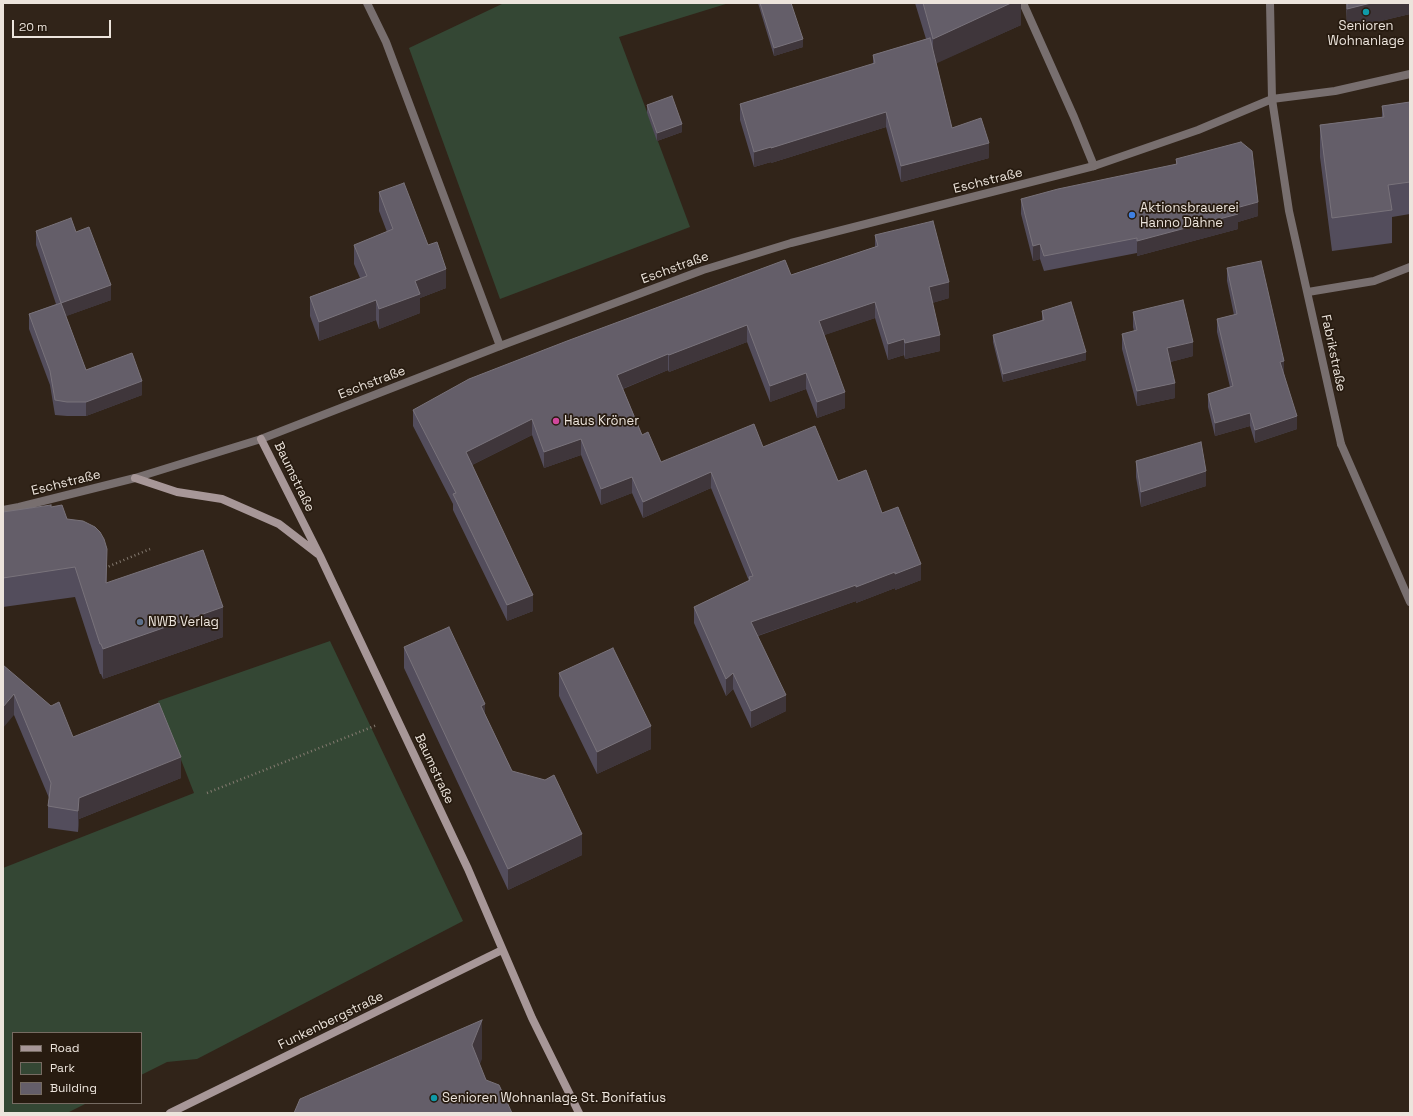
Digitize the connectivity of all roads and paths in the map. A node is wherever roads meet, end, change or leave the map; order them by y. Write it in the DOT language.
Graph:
graph roads {
  1 [pos="367,3"];
  2 [pos="1023,3"];
  3 [pos="1270,3"];
  4 [pos="1410,74"];
  5 [pos="1272,99"];
  6 [pos="1094,166"];
  7 [pos="1410,267"];
  8 [pos="1308,292"];
  9 [pos="500,346"];
  10 [pos="261,439"];
  11 [pos="135,478"];
  12 [pos="3,510"];
  13 [pos="150,549"];
  14 [pos="320,556"];
  15 [pos="104,569"];
  16 [pos="1410,602"];
  17 [pos="396,717"];
  18 [pos="206,793"];
  19 [pos="502,950"];
  20 [pos="170,1113"];
  21 [pos="579,1113"];
  1 -- 9 [label="street"];
  2 -- 6 [label="street"];
  3 -- 5 [label="street"];
  4 -- 5 [label="street, Eschstraße"];
  5 -- 6 [label="street, Eschstraße"];
  5 -- 8 [label="street, Fabrikstraße"];
  6 -- 9 [label="street, Eschstraße"];
  7 -- 8 [label="street"];
  8 -- 16 [label="street, Fabrikstraße"];
  9 -- 10 [label="street, Eschstraße"];
  10 -- 11 [label="street, Eschstraße"];
  10 -- 14 [label="street, Baumstraße"];
  11 -- 12 [label="street, Eschstraße"];
  11 -- 14 [label="street"];
  13 -- 15 [label="path"];
  14 -- 17 [label="street, Baumstraße"];
  17 -- 18 [label="path"];
  17 -- 19 [label="street, Baumstraße"];
  19 -- 20 [label="street, Funkenbergstraße"];
  19 -- 21 [label="street, Baumstraße"];
}
